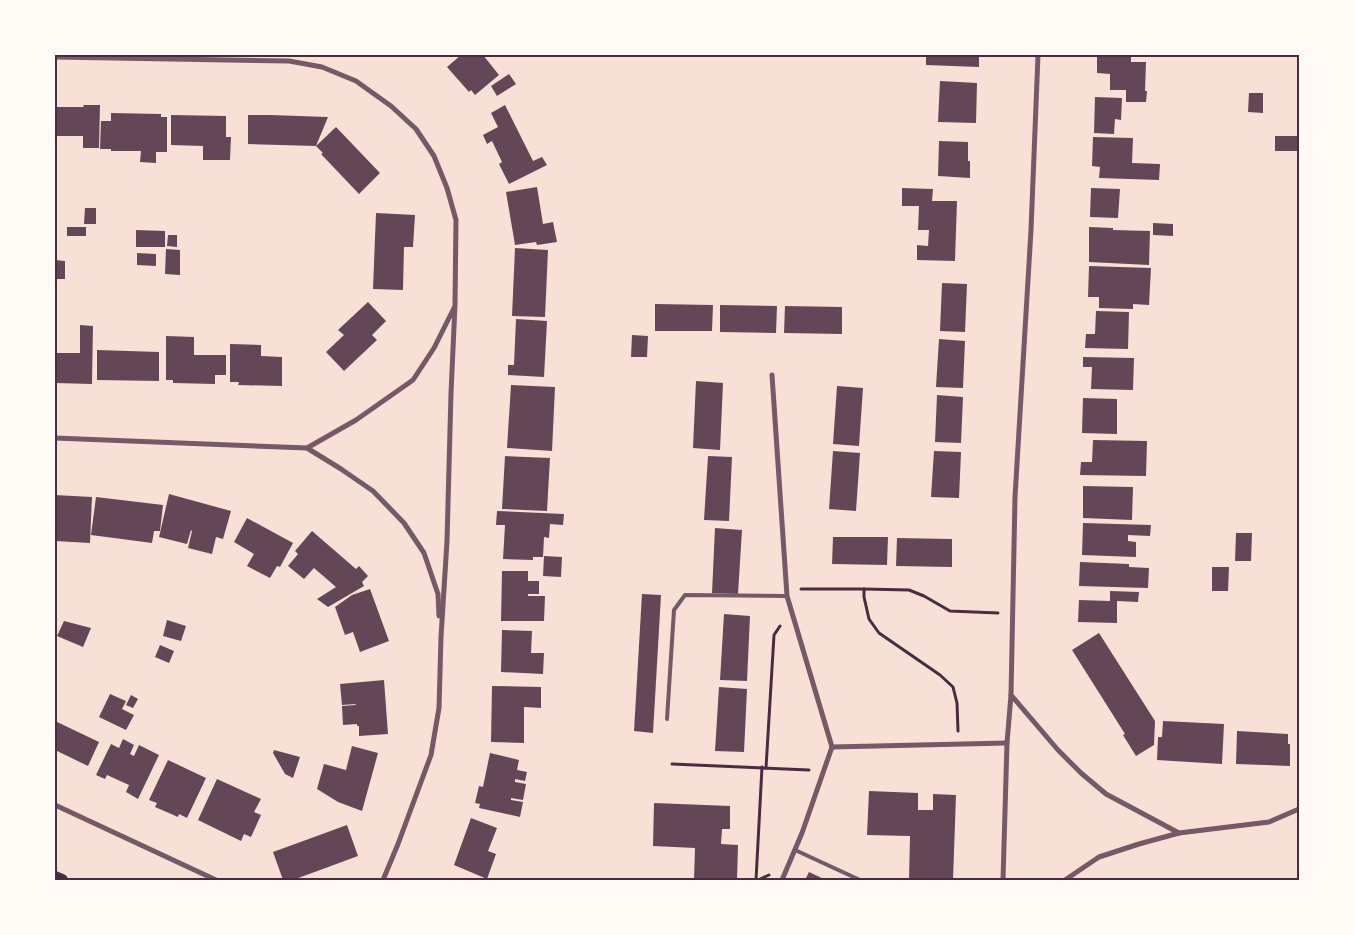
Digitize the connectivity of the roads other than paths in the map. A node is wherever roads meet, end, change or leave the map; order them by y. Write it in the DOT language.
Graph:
graph roads {
  1 [pos="1038,55"];
  2 [pos="55,57"];
  3 [pos="455,305"];
  4 [pos="772,375"];
  5 [pos="55,438"];
  6 [pos="307,448"];
  7 [pos="787,596"];
  8 [pos="441,637"];
  9 [pos="1011,695"];
  10 [pos="667,719"];
  11 [pos="1007,743"];
  12 [pos="832,747"];
  13 [pos="55,805"];
  14 [pos="1299,809"];
  15 [pos="1179,833"];
  16 [pos="795,850"];
  17 [pos="55,877"];
  18 [pos="62,880"];
  19 [pos="216,880"];
  20 [pos="383,880"];
  21 [pos="782,880"];
  22 [pos="860,880"];
  23 [pos="1003,880"];
  24 [pos="1065,880"];
  1 -- 9 [label="street"];
  2 -- 3 [label="street"];
  3 -- 6 [label="street"];
  3 -- 8 [label="street"];
  4 -- 7 [label="street"];
  5 -- 6 [label="street"];
  6 -- 8 [label="street"];
  7 -- 10 [label="lane"];
  7 -- 12 [label="street"];
  8 -- 20 [label="street"];
  9 -- 11 [label="street"];
  9 -- 15 [label="street"];
  11 -- 12 [label="street"];
  11 -- 23 [label="street"];
  12 -- 16 [label="street"];
  13 -- 19 [label="street"];
  14 -- 15 [label="street"];
  15 -- 24 [label="street"];
  16 -- 21 [label="street"];
  16 -- 22 [label="lane"];
  17 -- 18 [label="main road"];
}
